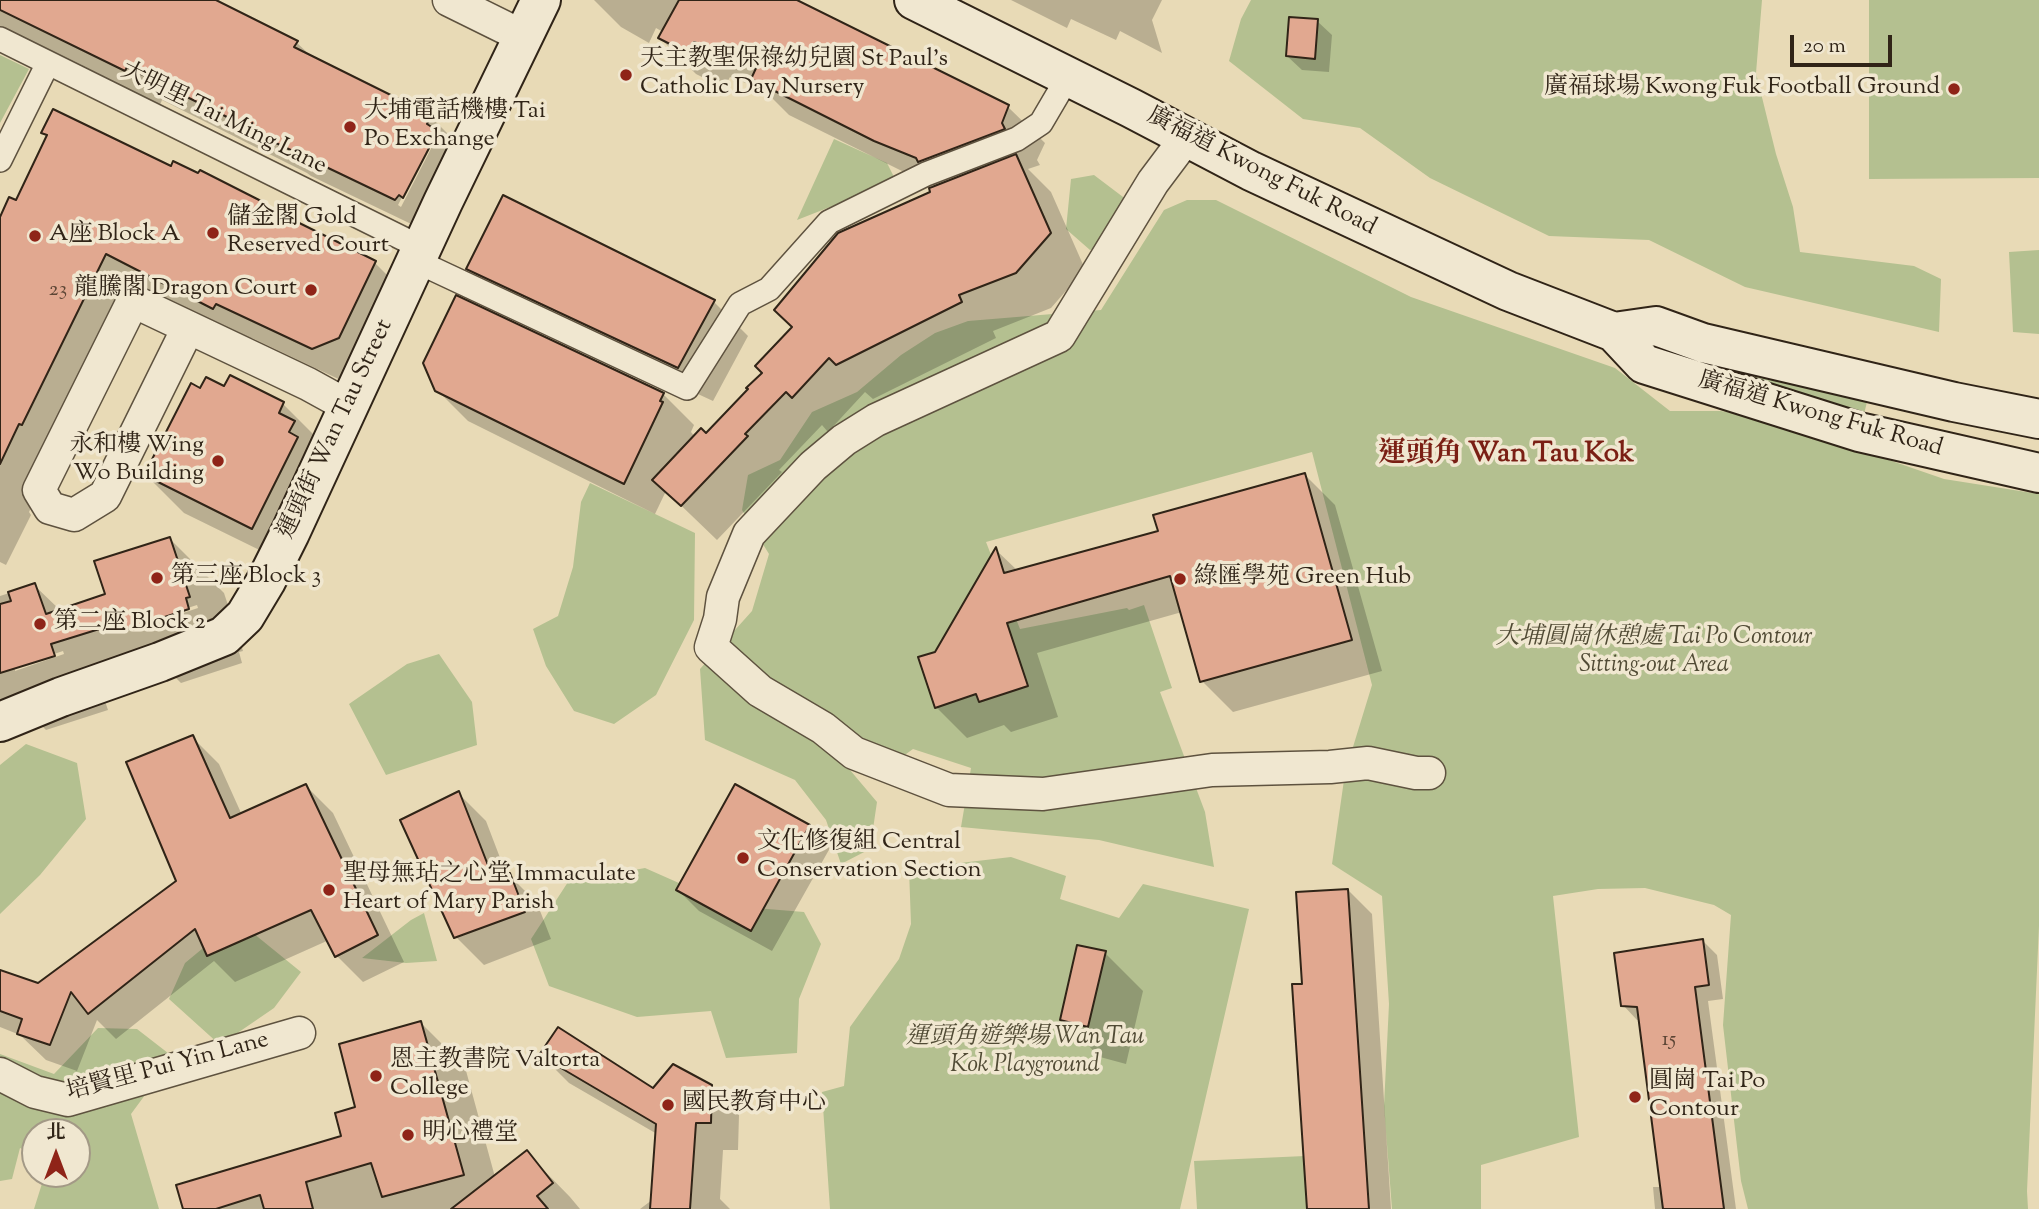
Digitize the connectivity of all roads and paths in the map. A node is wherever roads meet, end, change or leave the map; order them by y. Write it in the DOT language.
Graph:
graph roads {
  1 [pos="449,0"];
  2 [pos="541,0"];
  3 [pos="914,0"];
  4 [pos="524,37"];
  5 [pos="0,39"];
  6 [pos="48,63"];
  7 [pos="1068,77"];
  8 [pos="1186,138"];
  9 [pos="0,160"];
  10 [pos="419,254"];
  11 [pos="188,328"];
  12 [pos="1614,332"];
  13 [pos="348,406"];
  14 [pos="2039,419"];
  15 [pos="2039,473"];
  16 [pos="0,722"];
  17 [pos="1429,774"];
  18 [pos="299,1034"];
  19 [pos="0,1074"];
  1 -- 4 [label="street"];
  2 -- 4 [label="main road, 運頭街 Wan Tau Street"];
  3 -- 7 [label="main road, 廣福道 Kwong Fuk Road"];
  4 -- 10 [label="main road, 運頭街 Wan Tau Street"];
  5 -- 6 [label="street, 大明里 Tai Ming Lane"];
  6 -- 9 [label="street"];
  6 -- 10 [label="street, 大明里 Tai Ming Lane"];
  7 -- 8 [label="main road, 廣福道 Kwong Fuk Road"];
  7 -- 10 [label="street, 大明里 Tai Ming Lane"];
  8 -- 12 [label="main road, 廣福道 Kwong Fuk Road"];
  8 -- 17 [label="street"];
  10 -- 13 [label="main road, 運頭街 Wan Tau Street"];
  11 -- 11 [label="street"];
  11 -- 13 [label="street"];
  12 -- 14 [label="main road, 廣福道 Kwong Fuk Road"];
  12 -- 15 [label="main road, 廣福道 Kwong Fuk Road"];
  13 -- 16 [label="main road, 運頭街 Wan Tau Street"];
  18 -- 19 [label="street, 培賢里 Pui Yin Lane"];
}
